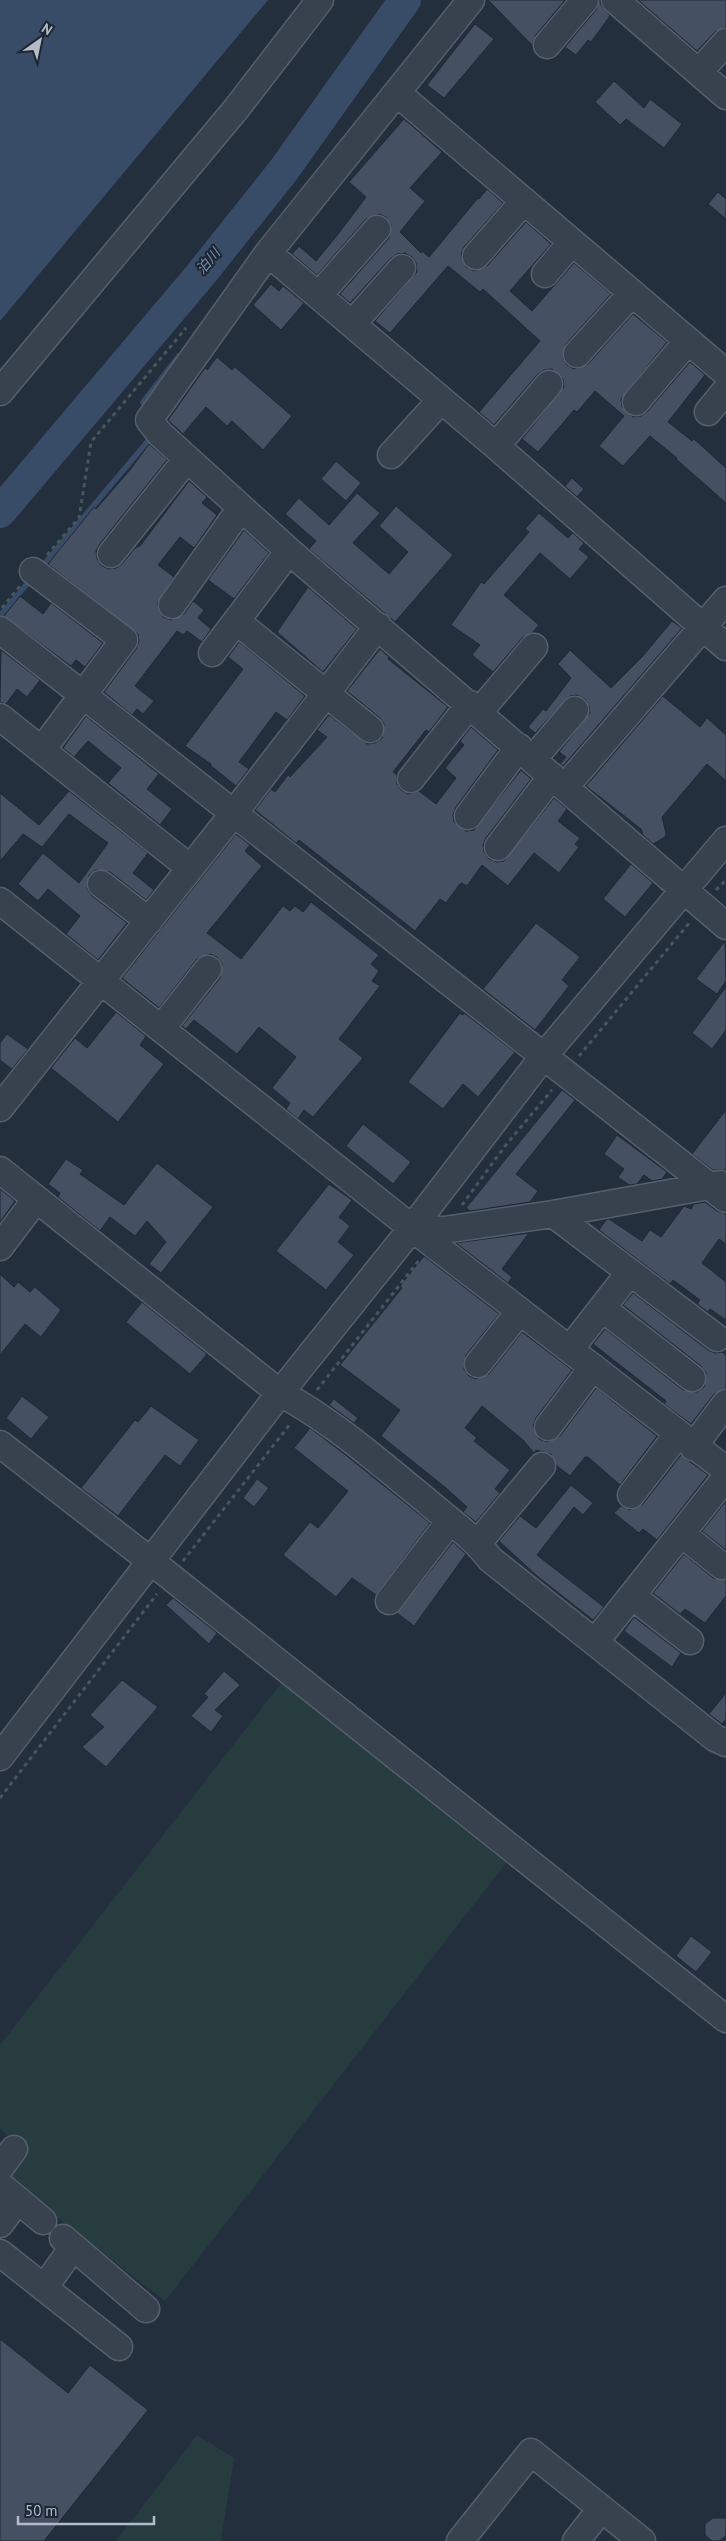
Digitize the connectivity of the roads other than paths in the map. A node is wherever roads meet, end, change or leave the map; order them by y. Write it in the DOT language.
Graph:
graph roads {
  1 [pos="320,0"];
  2 [pos="471,0"];
  3 [pos="585,0"];
  4 [pos="615,0"];
  5 [pos="726,42"];
  6 [pos="547,45"];
  7 [pos="698,72"];
  8 [pos="397,93"];
  9 [pos="726,96"];
  10 [pos="524,201"];
  11 [pos="377,229"];
  12 [pos="572,242"];
  13 [pos="268,252"];
  14 [pos="476,256"];
  15 [pos="402,268"];
  16 [pos="545,274"];
  17 [pos="632,293"];
  18 [pos="319,295"];
  19 [pos="352,324"];
  20 [pos="688,341"];
  21 [pos="577,354"];
  22 [pos="726,373"];
  23 [pos="549,384"];
  24 [pos="726,390"];
  25 [pos="0,392"];
  26 [pos="441,400"];
  27 [pos="636,402"];
  28 [pos="708,412"];
  29 [pos="496,446"];
  30 [pos="391,455"];
  31 [pos="188,460"];
  32 [pos="241,508"];
  33 [pos="289,551"];
  34 [pos="111,554"];
  35 [pos="33,571"];
  36 [pos="726,600"];
  37 [pos="172,605"];
  38 [pos="236,621"];
  39 [pos="378,626"];
  40 [pos="702,627"];
  41 [pos="0,630"];
  42 [pos="534,647"];
  43 [pos="726,647"];
  44 [pos="212,653"];
  45 [pos="83,694"];
  46 [pos="326,694"];
  47 [pos="474,708"];
  48 [pos="575,710"];
  49 [pos="0,717"];
  50 [pos="370,729"];
  51 [pos="42,750"];
  52 [pos="542,767"];
  53 [pos="411,779"];
  54 [pos="234,813"];
  55 [pos="468,816"];
  56 [pos="726,840"];
  57 [pos="498,847"];
  58 [pos="190,868"];
  59 [pos="101,884"];
  60 [pos="693,898"];
  61 [pos="0,901"];
  62 [pos="149,920"];
  63 [pos="726,926"];
  64 [pos="208,969"];
  65 [pos="102,981"];
  66 [pos="161,1029"];
  67 [pos="543,1057"];
  68 [pos="0,1108"];
  69 [pos="0,1170"];
  70 [pos="720,1189"];
  71 [pos="34,1197"];
  72 [pos="553,1214"];
  73 [pos="412,1228"];
  74 [pos="438,1237"];
  75 [pos="0,1247"];
  76 [pos="630,1272"];
  77 [pos="602,1308"];
  78 [pos="520,1311"];
  79 [pos="717,1338"];
  80 [pos="570,1349"];
  81 [pos="478,1364"];
  82 [pos="593,1367"];
  83 [pos="692,1378"];
  84 [pos="280,1393"];
  85 [pos="726,1403"];
  86 [pos="548,1427"];
  87 [pos="686,1441"];
  88 [pos="0,1444"];
  89 [pos="542,1466"];
  90 [pos="726,1470"];
  91 [pos="726,1477"];
  92 [pos="631,1495"];
  93 [pos="450,1521"];
  94 [pos="682,1534"];
  95 [pos="478,1543"];
  96 [pos="722,1566"];
  97 [pos="162,1569"];
  98 [pos="632,1596"];
  99 [pos="389,1601"];
  100 [pos="690,1641"];
  101 [pos="595,1642"];
  102 [pos="726,1743"];
  103 [pos="0,1757"];
  104 [pos="726,2019"];
  105 [pos="9,2193"];
  106 [pos="43,2221"];
  107 [pos="0,2224"];
  108 [pos="0,2253"];
  109 [pos="44,2288"];
  110 [pos="146,2309"];
  111 [pos="119,2347"];
  112 [pos="602,2509"];
  113 [pos="460,2541"];
  114 [pos="576,2541"];
  115 [pos="642,2541"];
  1 -- 25 [label="street"];
  2 -- 8 [label="street"];
  3 -- 6 [label="street"];
  4 -- 7 [label="street"];
  5 -- 7 [label="street"];
  7 -- 9 [label="street"];
  8 -- 10 [label="street"];
  8 -- 13 [label="street"];
  10 -- 12 [label="street"];
  10 -- 14 [label="street"];
  11 -- 18 [label="street"];
  12 -- 16 [label="street"];
  12 -- 17 [label="street"];
  13 -- 18 [label="street"];
  13 -- 31 [label="street"];
  15 -- 19 [label="street"];
  17 -- 20 [label="street"];
  17 -- 21 [label="street"];
  18 -- 19 [label="street"];
  19 -- 26 [label="street"];
  20 -- 22 [label="street"];
  20 -- 27 [label="street"];
  23 -- 29 [label="street"];
  24 -- 28 [label="street"];
  26 -- 29 [label="street"];
  26 -- 30 [label="street"];
  29 -- 40 [label="street"];
  31 -- 32 [label="street"];
  31 -- 34 [label="street"];
  32 -- 33 [label="street"];
  32 -- 37 [label="street"];
  33 -- 38 [label="street"];
  33 -- 39 [label="street"];
  35 -- 45 [label="street"];
  36 -- 40 [label="street"];
  38 -- 44 [label="street"];
  38 -- 46 [label="street"];
  39 -- 46 [label="street"];
  39 -- 47 [label="street"];
  40 -- 43 [label="street"];
  40 -- 52 [label="street"];
  41 -- 45 [label="street"];
  42 -- 47 [label="street"];
  45 -- 51 [label="street"];
  45 -- 54 [label="street"];
  46 -- 50 [label="street"];
  46 -- 54 [label="street"];
  47 -- 52 [label="street"];
  47 -- 53 [label="street"];
  48 -- 52 [label="street"];
  49 -- 51 [label="street"];
  51 -- 58 [label="street"];
  52 -- 55 [label="street"];
  52 -- 57 [label="street"];
  52 -- 60 [label="street"];
  54 -- 58 [label="street"];
  54 -- 67 [label="street"];
  56 -- 60 [label="street"];
  58 -- 62 [label="street"];
  59 -- 62 [label="street"];
  60 -- 63 [label="street"];
  60 -- 67 [label="street"];
  61 -- 65 [label="street"];
  62 -- 65 [label="street"];
  64 -- 66 [label="street"];
  65 -- 66 [label="street"];
  65 -- 68 [label="street"];
  66 -- 73 [label="street"];
  67 -- 70 [label="street"];
  67 -- 73 [label="street"];
  69 -- 71 [label="street"];
  70 -- 72 [label="street"];
  71 -- 75 [label="street"];
  71 -- 84 [label="street"];
  72 -- 74 [label="street"];
  72 -- 76 [label="street"];
  73 -- 74 [label="street"];
  73 -- 84 [label="street"];
  74 -- 78 [label="street"];
  76 -- 77 [label="street"];
  76 -- 79 [label="street"];
  77 -- 80 [label="street"];
  77 -- 83 [label="street"];
  78 -- 80 [label="street"];
  78 -- 81 [label="street"];
  80 -- 82 [label="street"];
  82 -- 86 [label="street"];
  82 -- 87 [label="street"];
  84 -- 93 [label="street"];
  84 -- 97 [label="street"];
  85 -- 87 [label="street"];
  87 -- 90 [label="street"];
  87 -- 92 [label="street"];
  88 -- 97 [label="street"];
  89 -- 95 [label="street"];
  91 -- 94 [label="street"];
  93 -- 95 [label="street"];
  93 -- 99 [label="street"];
  94 -- 96 [label="street"];
  94 -- 98 [label="street"];
  95 -- 101 [label="street"];
  97 -- 103 [label="street"];
  97 -- 104 [label="street"];
  98 -- 100 [label="street"];
  98 -- 101 [label="street"];
  101 -- 102 [label="street"];
  105 -- 106 [label="street"];
  105 -- 107 [label="street"];
  108 -- 109 [label="street"];
  109 -- 110 [label="street"];
  109 -- 111 [label="street"];
  112 -- 113 [label="street"];
  112 -- 114 [label="street"];
  112 -- 115 [label="street"];
}
